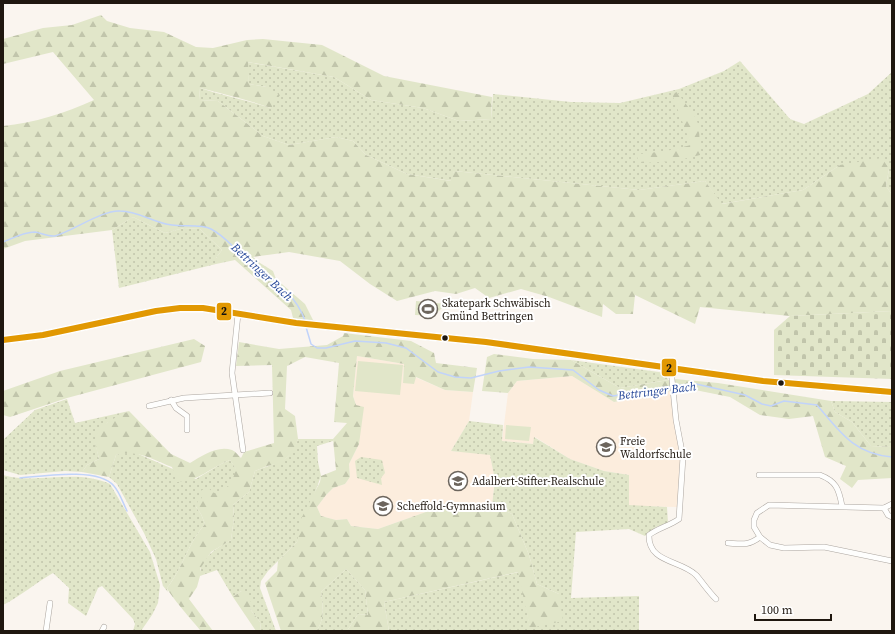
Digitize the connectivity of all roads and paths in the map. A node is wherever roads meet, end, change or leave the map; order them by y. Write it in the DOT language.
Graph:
graph roads {
  1 [pos="238,314"];
  2 [pos="3,340"];
  3 [pos="671,372"];
  4 [pos="892,392"];
  5 [pos="270,393"];
  6 [pos="235,395"];
  7 [pos="171,400"];
  8 [pos="149,406"];
  9 [pos="187,430"];
  10 [pos="243,450"];
  11 [pos="759,474"];
  12 [pos="892,504"];
  13 [pos="842,506"];
  14 [pos="884,508"];
  15 [pos="892,517"];
  16 [pos="760,537"];
  17 [pos="728,542"];
  18 [pos="892,561"];
  19 [pos="716,599"];
  20 [pos="50,603"];
  21 [pos="46,631"];
  1 -- 2 [label="main road"];
  1 -- 3 [label="main road"];
  1 -- 6 [label="street"];
  3 -- 4 [label="main road"];
  3 -- 19 [label="street"];
  5 -- 6 [label="street"];
  6 -- 7 [label="street"];
  6 -- 10 [label="street"];
  7 -- 8 [label="street"];
  7 -- 9 [label="street"];
  11 -- 13 [label="street"];
  12 -- 14 [label="street"];
  13 -- 14 [label="street"];
  13 -- 16 [label="street"];
  14 -- 15 [label="street"];
  16 -- 17 [label="street"];
  16 -- 18 [label="street"];
  20 -- 21 [label="street"];
}
